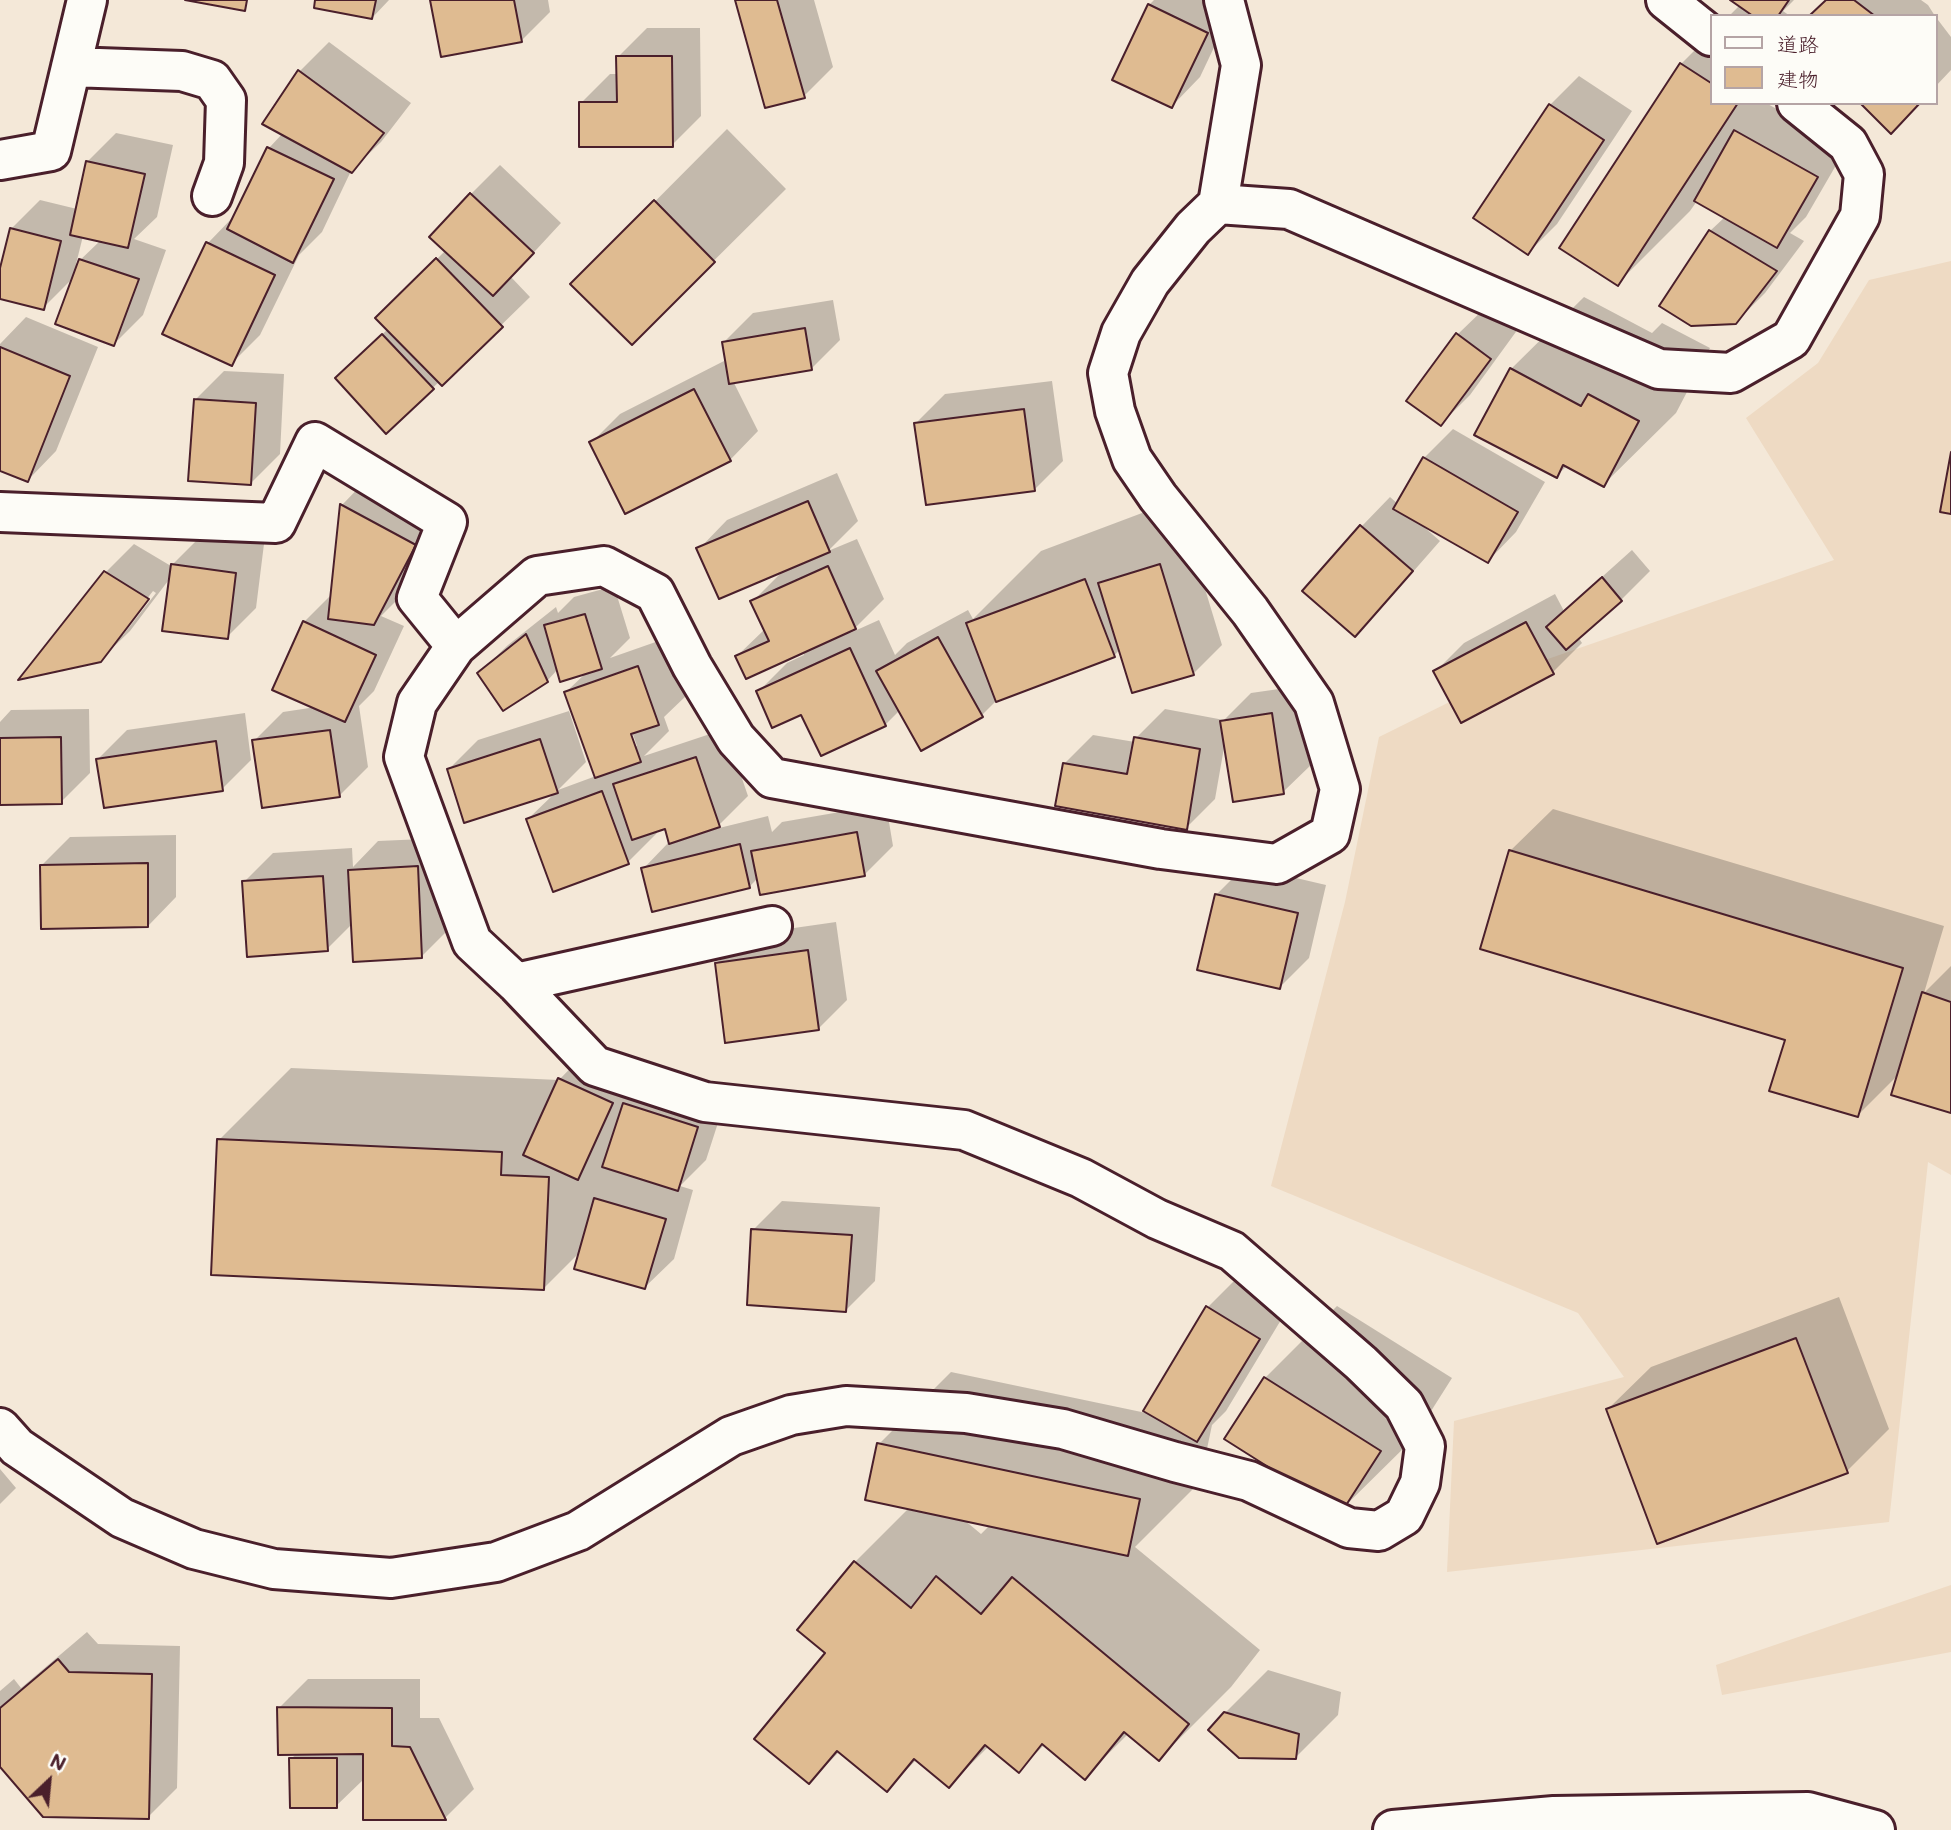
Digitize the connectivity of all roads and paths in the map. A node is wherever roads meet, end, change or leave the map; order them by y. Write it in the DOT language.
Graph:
graph roads {
  1 [pos="87,0"];
  2 [pos="1224,0"];
  3 [pos="1666,0"];
  4 [pos="1710,35"];
  5 [pos="71,67"];
  6 [pos="1799,105"];
  7 [pos="0,160"];
  8 [pos="212,196"];
  9 [pos="1218,204"];
  10 [pos="0,512"];
  11 [pos="456,646"];
  12 [pos="772,926"];
  13 [pos="516,983"];
  14 [pos="0,1428"];
  15 [pos="1553,1823"];
  16 [pos="1393,1830"];
  17 [pos="1875,1830"];
  1 -- 5 [label="street"];
  2 -- 9 [label="street"];
  3 -- 4 [label="street"];
  5 -- 7 [label="street"];
  5 -- 8 [label="street"];
  6 -- 9 [label="street"];
  9 -- 11 [label="street"];
  10 -- 11 [label="street"];
  11 -- 13 [label="street"];
  12 -- 13 [label="street"];
  13 -- 14 [label="street"];
  15 -- 16 [label="street"];
  15 -- 17 [label="street"];
}
